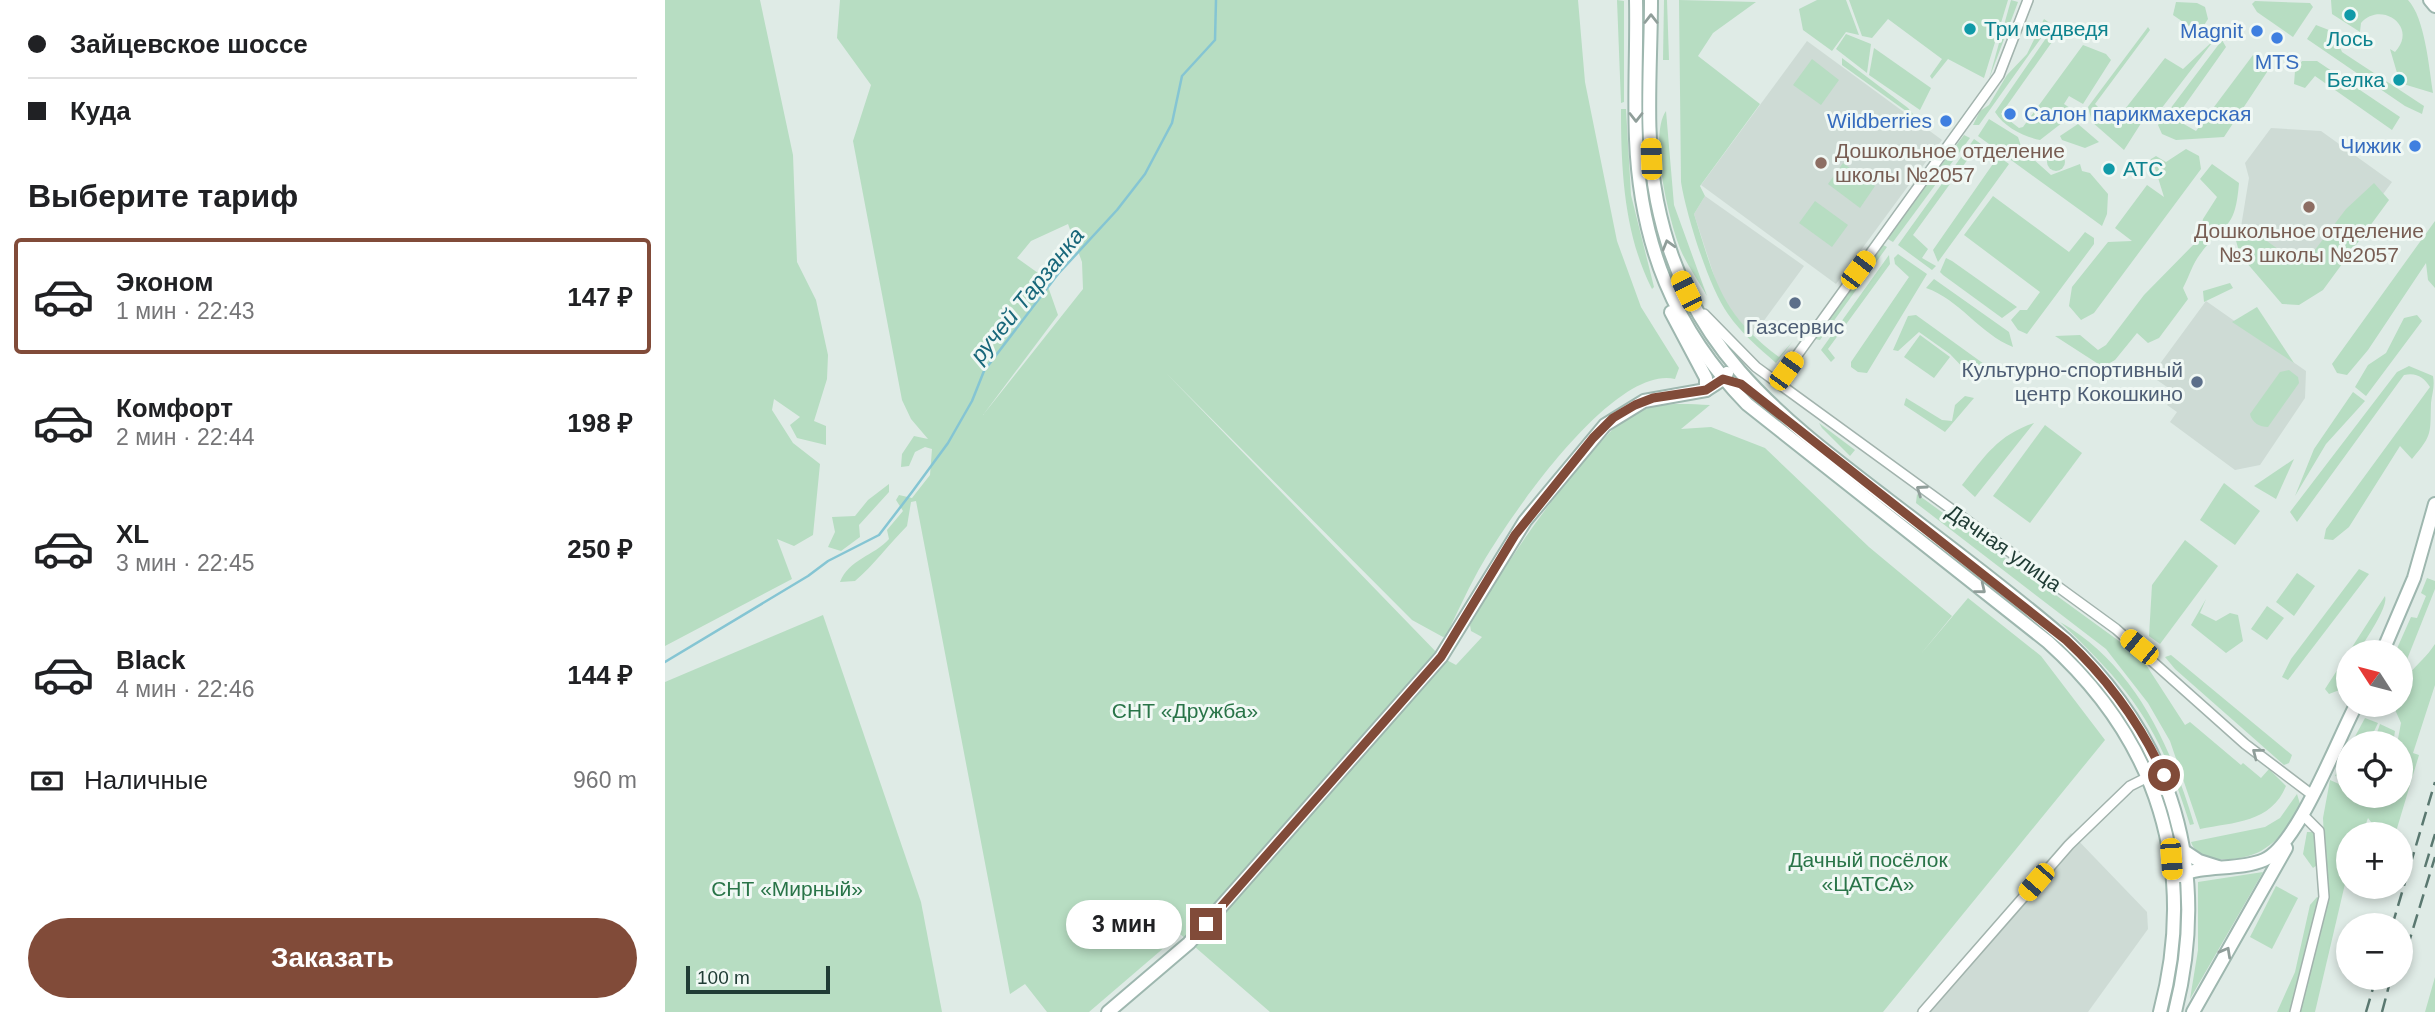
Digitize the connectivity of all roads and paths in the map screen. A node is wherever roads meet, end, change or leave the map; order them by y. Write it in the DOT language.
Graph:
graph roads {
  1 [pos="1636,0"];
  2 [pos="1651,0"];
  3 [pos="2028,0"];
  4 [pos="2432,0"];
  5 [pos="2435,6"];
  6 [pos="1661,278"];
  7 [pos="1695,306"];
  8 [pos="1721,349"];
  9 [pos="1723,379"];
  10 [pos="1777,383"];
  11 [pos="1706,390"];
  12 [pos="1776,411"];
  13 [pos="2435,504"];
  14 [pos="2388,640"];
  15 [pos="2349,718"];
  16 [pos="2148,777"];
  17 [pos="2311,794"];
  18 [pos="2304,816"];
  19 [pos="2169,843"];
  20 [pos="2184,851"];
  21 [pos="2229,869"];
  22 [pos="2187,872"];
  23 [pos="2173,888"];
  24 [pos="1108,1012"];
  25 [pos="1923,1012"];
  26 [pos="2160,1012"];
  27 [pos="2175,1012"];
  28 [pos="2193,1012"];
  29 [pos="2295,1012"];
  1 -- 6 [label="main road, one-way"];
  7 -- 2 [label="main road, one-way"];
  3 -- 10 [label="street"];
  4 -- 5 [label="main road"];
  6 -- 9 [label="main road"];
  6 -- 11 [label="main road"];
  7 -- 8 [label="main road"];
  7 -- 10 [label="street, Дачная улица"];
  8 -- 9 [label="main road"];
  8 -- 12 [label="main road"];
  9 -- 11 [label="main road"];
  9 -- 12 [label="main road"];
  9 -- 16 [label="main road, one-way"];
  17 -- 10 [label="street, Дачная улица, one-way"];
  11 -- 24 [label="main road"];
  12 -- 20 [label="main road"];
  13 -- 14 [label="main road"];
  15 -- 17 [label="main road"];
  16 -- 19 [label="main road"];
  16 -- 25 [label="street"];
  17 -- 18 [label="main road"];
  18 -- 21 [label="main road"];
  28 -- 18 [label="main road, one-way"];
  18 -- 29 [label="street"];
  19 -- 22 [label="main road"];
  19 -- 23 [label="main road"];
  20 -- 21 [label="main road"];
  20 -- 22 [label="main road"];
  21 -- 22 [label="main road"];
  22 -- 23 [label="main road"];
  22 -- 27 [label="main road"];
  23 -- 26 [label="main road"];
}
